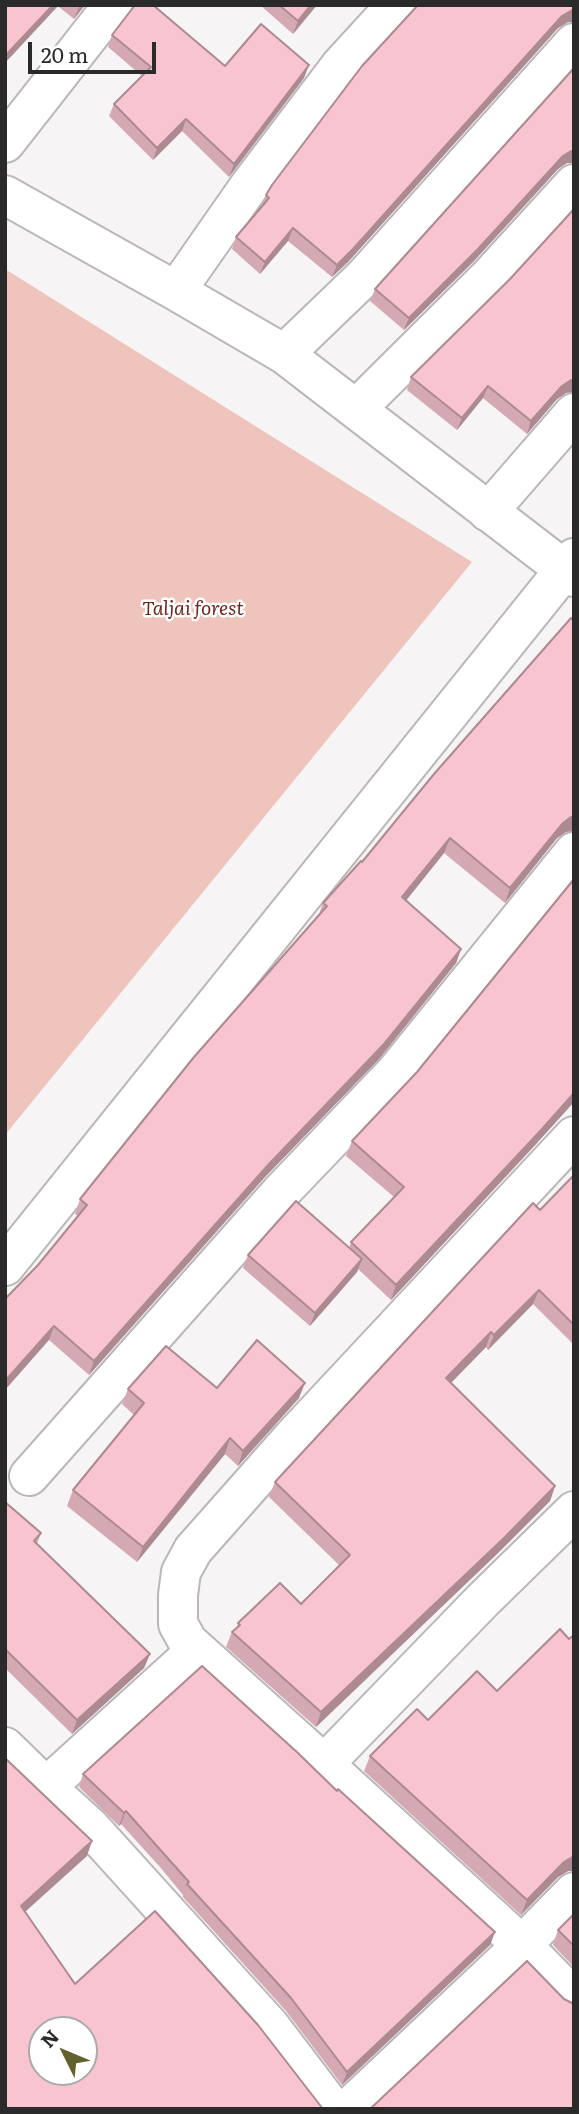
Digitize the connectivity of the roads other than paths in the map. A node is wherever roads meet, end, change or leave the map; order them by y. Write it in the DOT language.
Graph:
graph roads {
  1 [pos="113,5"];
  2 [pos="397,5"];
  3 [pos="574,43"];
  4 [pos="5,143"];
  5 [pos="574,184"];
  6 [pos="5,195"];
  7 [pos="176,290"];
  8 [pos="284,354"];
  9 [pos="356,409"];
  10 [pos="574,412"];
  11 [pos="488,512"];
  12 [pos="571,568"];
  13 [pos="574,852"];
  14 [pos="574,1136"];
  15 [pos="5,1266"];
  16 [pos="29,1476"];
  17 [pos="574,1511"];
  18 [pos="197,1650"];
  19 [pos="5,1747"];
  20 [pos="324,1764"];
  21 [pos="46,1787"];
  22 [pos="574,1892"];
  23 [pos="522,1945"];
  24 [pos="574,1998"];
  25 [pos="333,2109"];
  26 [pos="348,2109"];
  1 -- 4 [label="street"];
  2 -- 7 [label="street"];
  3 -- 8 [label="street"];
  5 -- 9 [label="street"];
  6 -- 7 [label="street"];
  7 -- 8 [label="street"];
  8 -- 9 [label="street"];
  9 -- 11 [label="street"];
  10 -- 11 [label="street"];
  11 -- 12 [label="street"];
  12 -- 15 [label="street"];
  13 -- 16 [label="street"];
  14 -- 18 [label="street"];
  17 -- 20 [label="street"];
  18 -- 20 [label="street"];
  18 -- 21 [label="street"];
  19 -- 21 [label="street"];
  20 -- 23 [label="street"];
  21 -- 25 [label="street"];
  22 -- 23 [label="street"];
  23 -- 24 [label="street"];
  23 -- 26 [label="street"];
}
